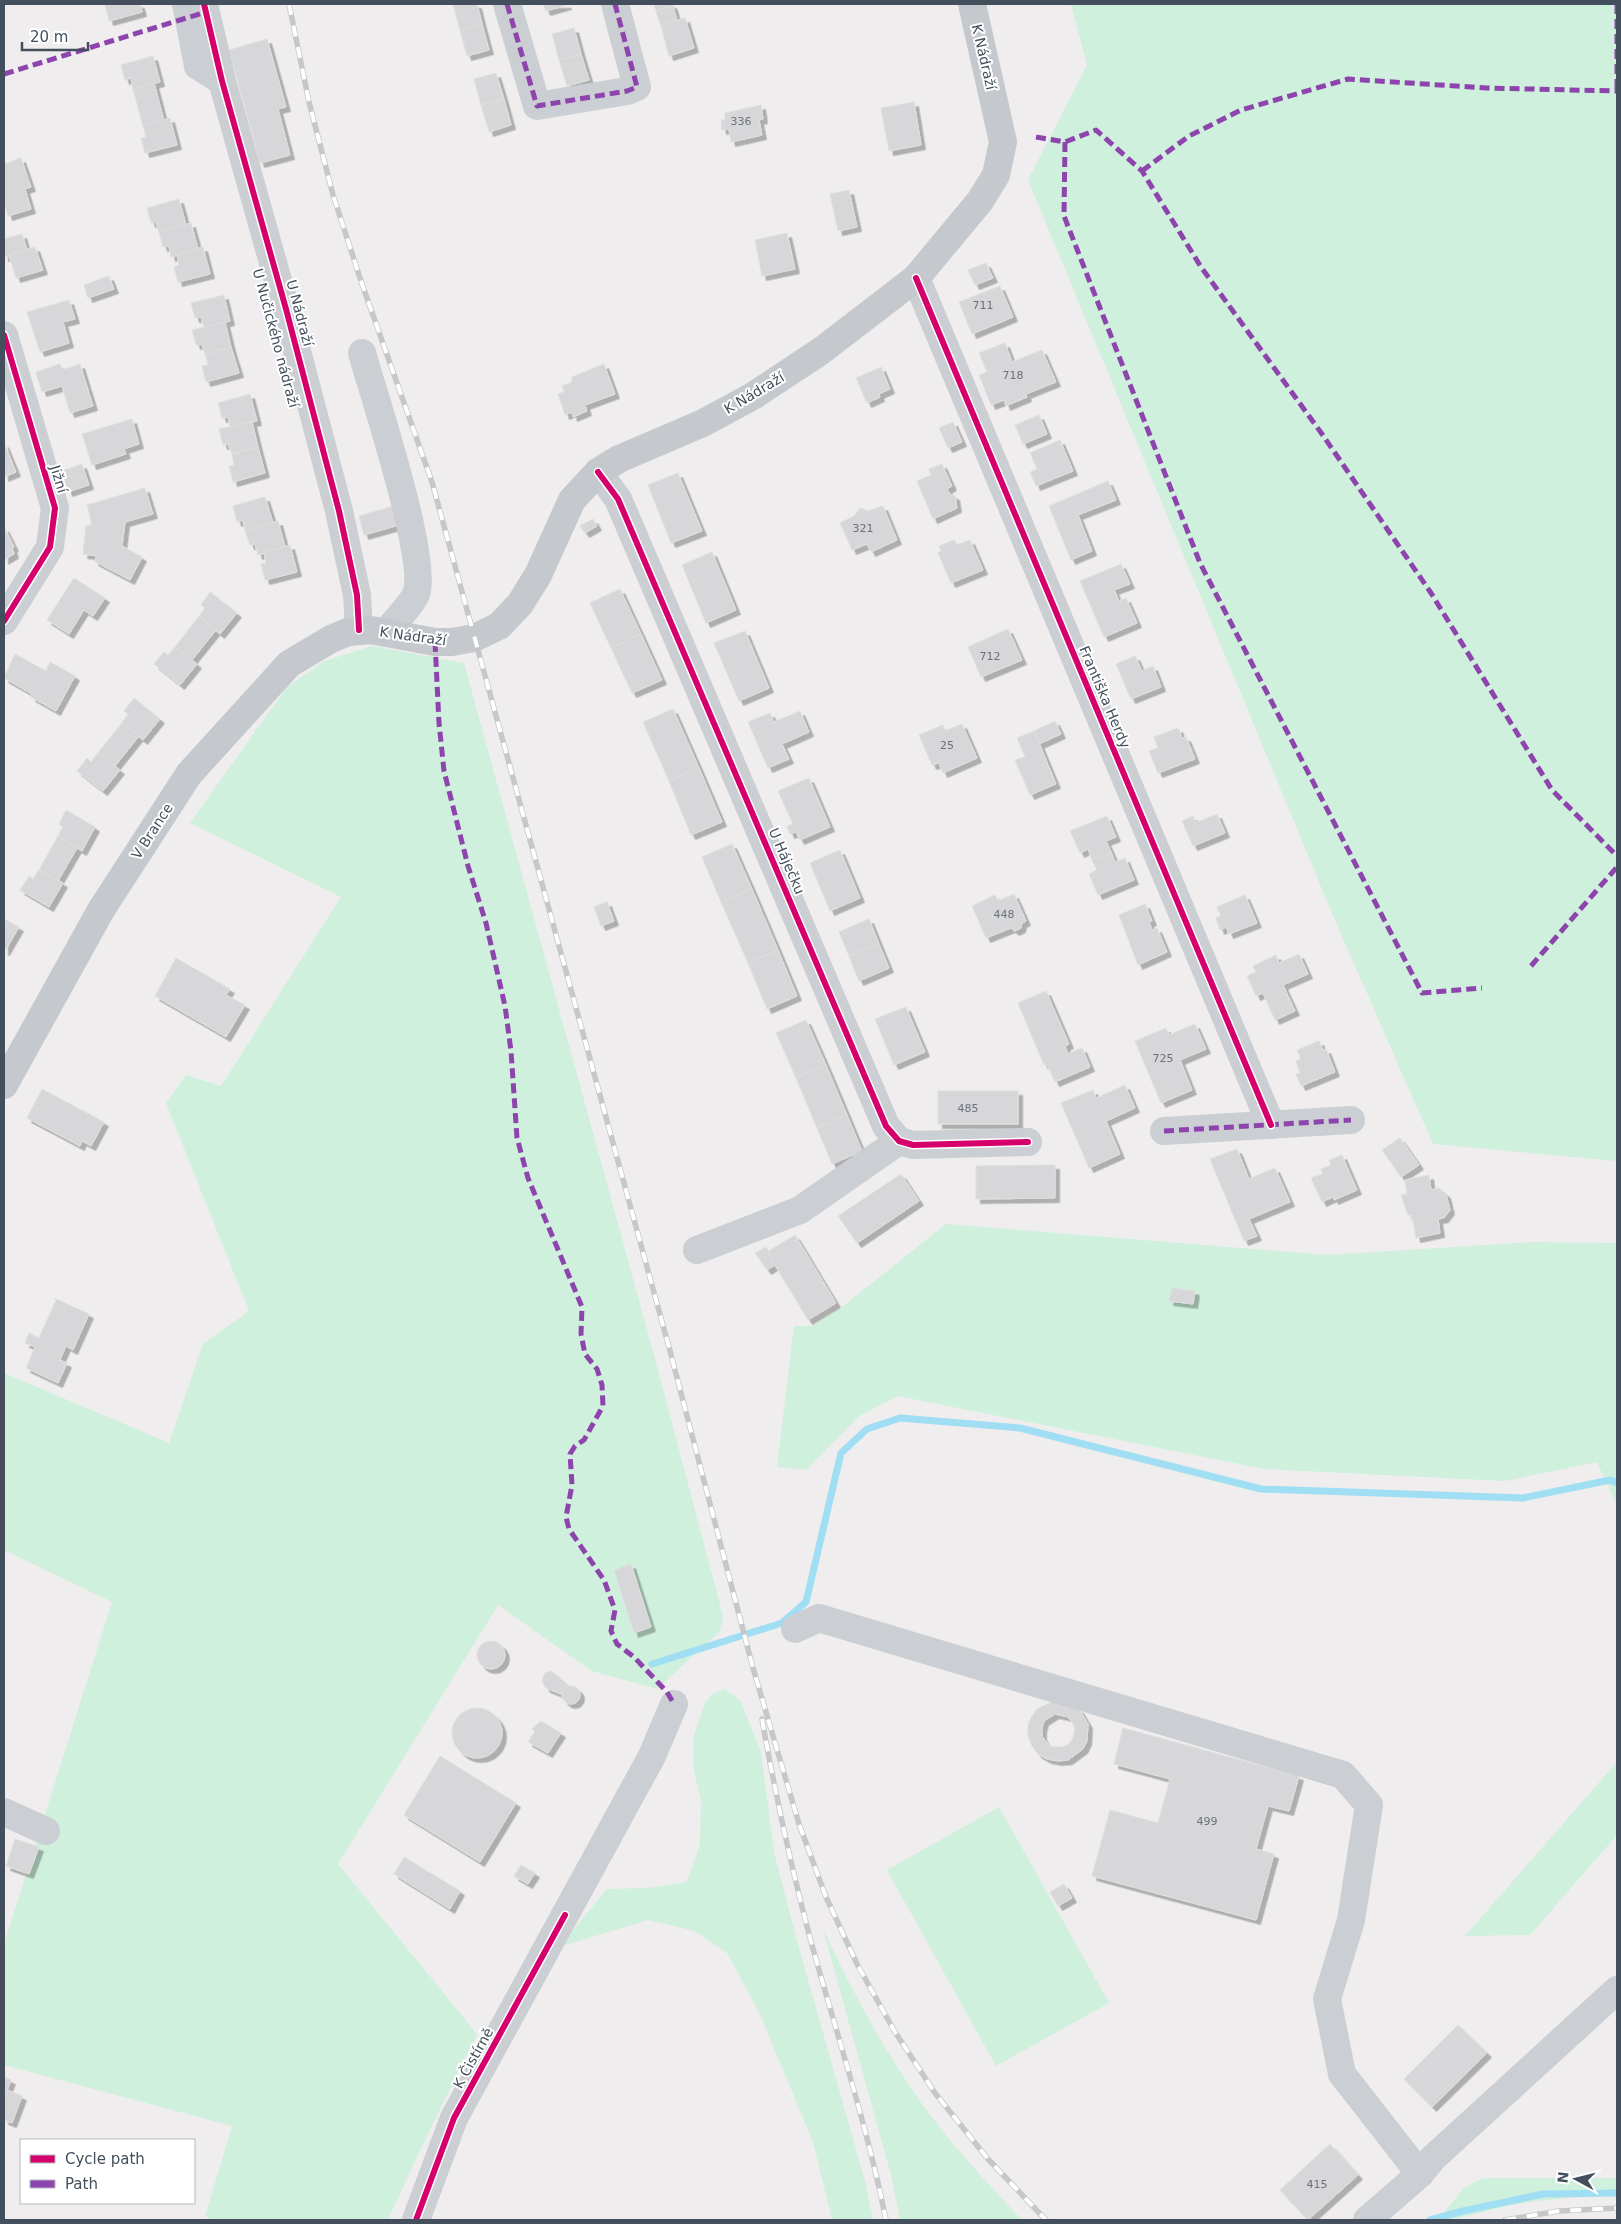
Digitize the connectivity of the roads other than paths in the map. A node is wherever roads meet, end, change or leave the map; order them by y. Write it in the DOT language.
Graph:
graph roads {
  1 [pos="186,4"];
  2 [pos="204,4"];
  3 [pos="507,4"];
  4 [pos="615,4"];
  5 [pos="972,4"];
  6 [pos="222,81"];
  7 [pos="916,278"];
  8 [pos="4,335"];
  9 [pos="362,353"];
  10 [pos="598,472"];
  11 [pos="4,621"];
  12 [pos="372,632"];
  13 [pos="4,1085"];
  14 [pos="1351,1120"];
  15 [pos="1270,1125"];
  16 [pos="1164,1131"];
  17 [pos="899,1141"];
  18 [pos="1028,1142"];
  19 [pos="696,1250"];
  20 [pos="795,1629"];
  21 [pos="674,1704"];
  22 [pos="4,1812"];
  23 [pos="46,1831"];
  24 [pos="1617,1990"];
  25 [pos="1420,2174"];
  26 [pos="416,2220"];
  27 [pos="1367,2220"];
  1 -- 6 [label="street"];
  2 -- 6 [label="street, U Nádraží"];
  3 -- 4 [label="street"];
  5 -- 7 [label="main road, K Nádraží"];
  6 -- 12 [label="street, U Nádraží"];
  7 -- 10 [label="main road, K Nádraží"];
  7 -- 15 [label="street, Františka Herdy"];
  8 -- 11 [label="street, Jižní"];
  9 -- 12 [label="street"];
  10 -- 12 [label="main road, K Nádraží"];
  10 -- 17 [label="street, U Háječku"];
  12 -- 13 [label="main road, V Brance"];
  14 -- 15 [label="street"];
  15 -- 16 [label="street"];
  17 -- 18 [label="street"];
  17 -- 19 [label="street"];
  20 -- 25 [label="street"];
  21 -- 26 [label="street, K Čistírně"];
  22 -- 23 [label="street"];
  24 -- 25 [label="street"];
  25 -- 27 [label="street"];
}
